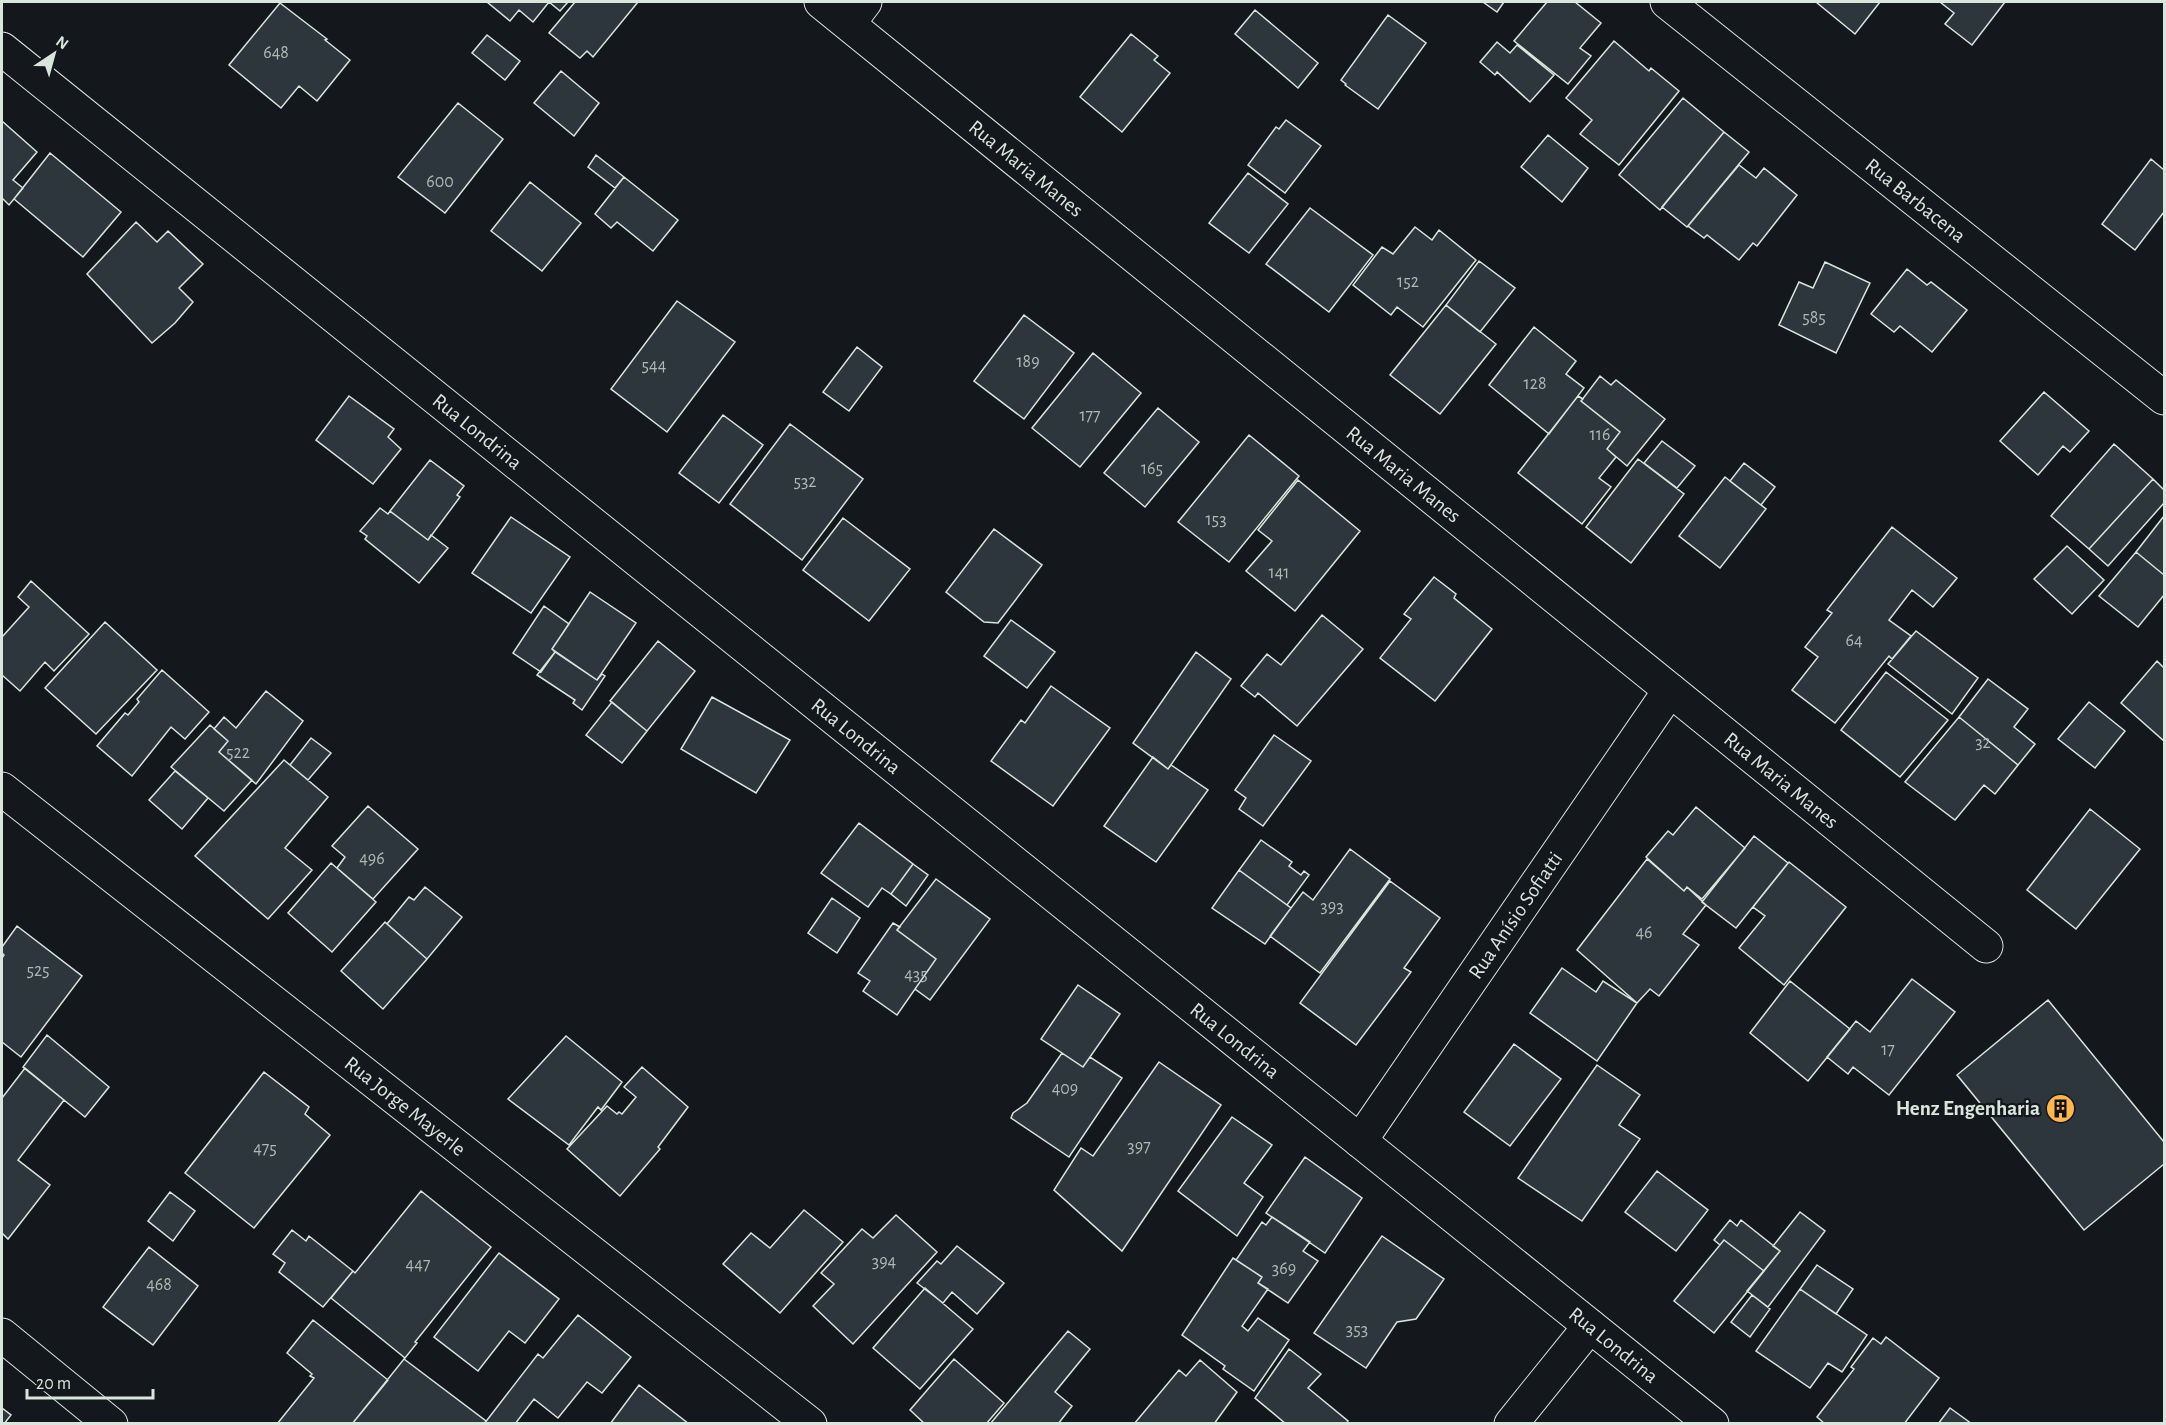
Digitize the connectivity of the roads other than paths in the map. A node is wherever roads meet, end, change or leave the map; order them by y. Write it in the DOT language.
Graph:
graph roads {
  1 [pos="821,2"];
  2 [pos="1667,2"];
  3 [pos="857,12"];
  4 [pos="2,49"];
  5 [pos="2164,398"];
  6 [pos="1670,690"];
  7 [pos="2,789"];
  8 [pos="1986,946"];
  9 [pos="1360,1141"];
  10 [pos="1590,1326"];
  11 [pos="2,1335"];
  12 [pos="111,1424"];
  13 [pos="810,1424"];
  14 [pos="1511,1424"];
  15 [pos="1712,1424"];
  1 -- 3 [label="street, Rua Maria Manes"];
  2 -- 5 [label="street, Rua Barbacena"];
  3 -- 6 [label="street, Rua Maria Manes"];
  4 -- 9 [label="street, Rua Londrina"];
  6 -- 8 [label="street, Rua Maria Manes"];
  6 -- 9 [label="street, Rua Anísio Sofiatti"];
  7 -- 13 [label="street, Rua Jorge Mayerle"];
  9 -- 10 [label="street, Rua Londrina"];
  10 -- 14 [label="street"];
  10 -- 15 [label="street, Rua Londrina"];
  11 -- 12 [label="street"];
}
